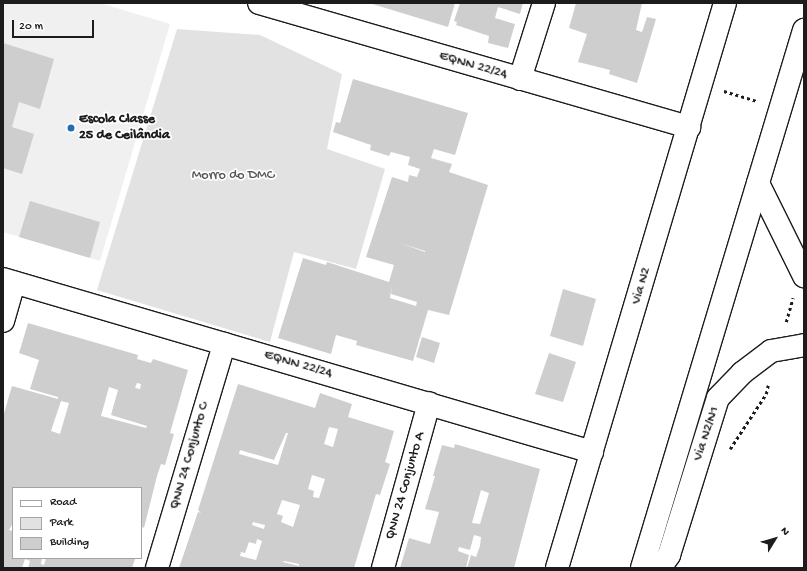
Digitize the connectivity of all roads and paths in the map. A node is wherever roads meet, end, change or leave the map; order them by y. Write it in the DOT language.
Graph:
graph roads {
  1 [pos="259,3"];
  2 [pos="544,3"];
  3 [pos="725,3"];
  4 [pos="318,11"];
  5 [pos="804,14"];
  6 [pos="802,37"];
  7 [pos="520,79"];
  8 [pos="701,84"];
  9 [pos="780,108"];
  10 [pos="688,127"];
  11 [pos="758,183"];
  12 [pos="802,274"];
  13 [pos="9,281"];
  14 [pos="3,321"];
  15 [pos="224,344"];
  16 [pos="804,345"];
  17 [pos="778,347"];
  18 [pos="429,403"];
  19 [pos="592,452"];
  20 [pos="728,456"];
  21 [pos="157,568"];
  22 [pos="383,568"];
  23 [pos="557,568"];
  24 [pos="642,568"];
  25 [pos="660,568"];
  1 -- 4 [label="street, EQNN 22/24"];
  2 -- 7 [label="street"];
  3 -- 8 [label="street, Via N2"];
  4 -- 7 [label="street, EQNN 22/24"];
  5 -- 6 [label="street"];
  6 -- 9 [label="street"];
  7 -- 10 [label="street, EQNN 22/24"];
  8 -- 9 [label="path"];
  8 -- 10 [label="street, Via N2"];
  9 -- 11 [label="street"];
  10 -- 19 [label="street, Via N2"];
  11 -- 12 [label="street"];
  11 -- 24 [label="street"];
  12 -- 17 [label="path"];
  13 -- 14 [label="street"];
  13 -- 15 [label="street, EQNN 22/24"];
  15 -- 18 [label="street, EQNN 22/24"];
  15 -- 21 [label="street, QNN 24 Conjunto C"];
  16 -- 17 [label="street"];
  17 -- 20 [label="path"];
  17 -- 25 [label="street, Via N2/N1"];
  18 -- 19 [label="street, EQNN 22/24"];
  18 -- 22 [label="street, QNN 24 Conjunto A"];
  19 -- 23 [label="street, Via N2"];
}
